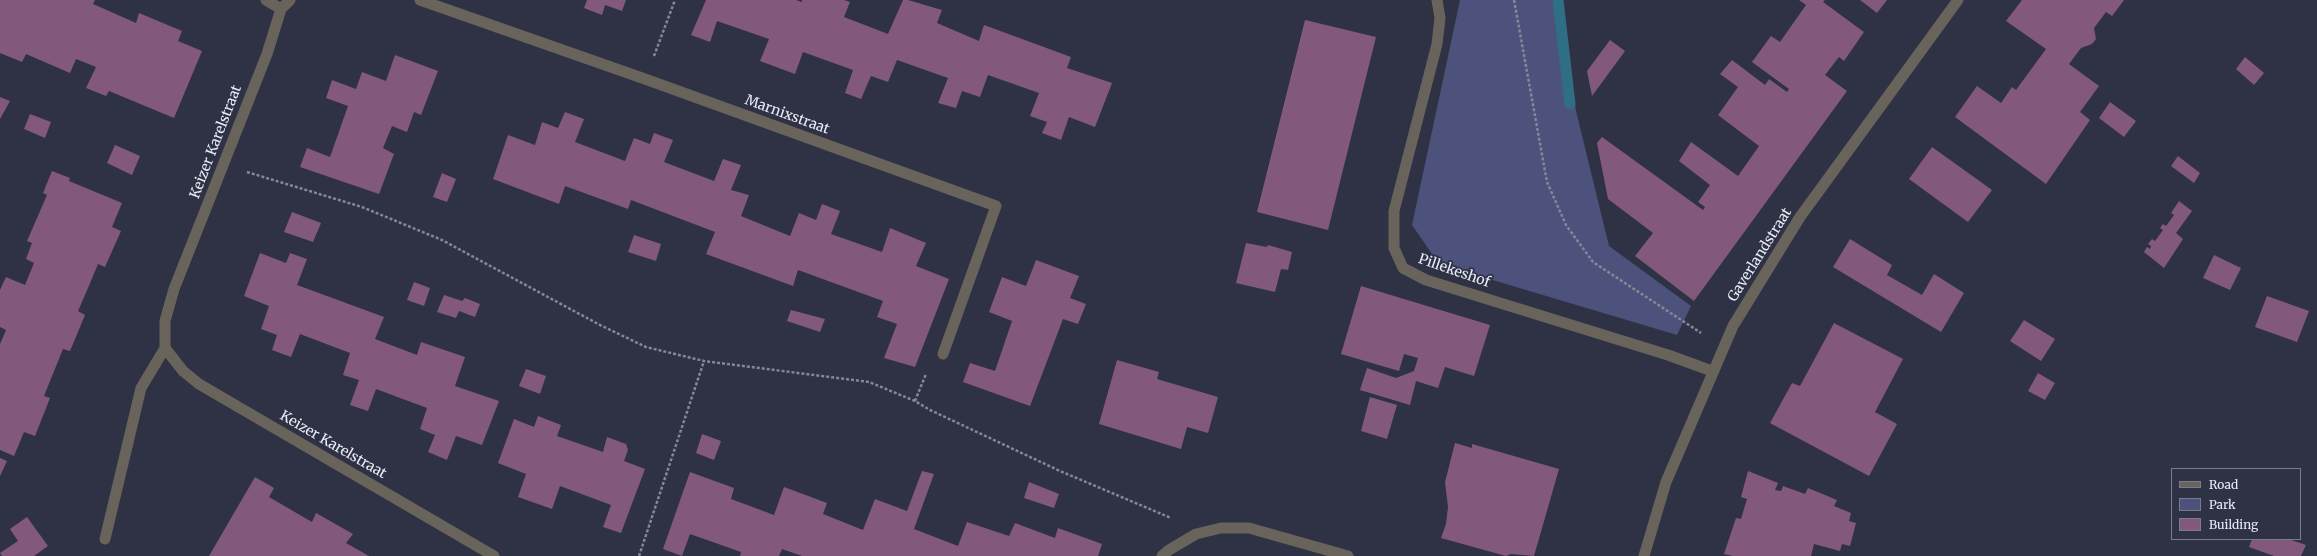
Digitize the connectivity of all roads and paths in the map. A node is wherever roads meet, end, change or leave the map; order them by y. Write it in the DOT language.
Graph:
graph roads {
  1 [pos="266,0"];
  2 [pos="290,0"];
  3 [pos="420,0"];
  4 [pos="675,0"];
  5 [pos="1437,0"];
  6 [pos="1514,0"];
  7 [pos="1958,0"];
  8 [pos="281,9"];
  9 [pos="645,79"];
  10 [pos="224,165"];
  11 [pos="1722,347"];
  12 [pos="166,348"];
  13 [pos="943,354"];
  14 [pos="704,362"];
  15 [pos="1712,371"];
  16 [pos="1196,534"];
  17 [pos="105,539"];
  18 [pos="494,556"];
  19 [pos="638,556"];
  20 [pos="1162,556"];
  21 [pos="1348,556"];
  22 [pos="1644,556"];
  1 -- 8 [label="street"];
  2 -- 8 [label="street"];
  3 -- 9 [label="street, Marnixstraat"];
  4 -- 9 [label="path"];
  5 -- 15 [label="street, Pillekeshof"];
  6 -- 11 [label="path"];
  7 -- 11 [label="street, Gaverlandstraat"];
  8 -- 10 [label="street, Keizer Karelstraat"];
  9 -- 13 [label="street, Marnixstraat"];
  10 -- 12 [label="street, Keizer Karelstraat"];
  10 -- 14 [label="path"];
  11 -- 15 [label="street, Gaverlandstraat"];
  12 -- 17 [label="street"];
  12 -- 18 [label="street, Keizer Karelstraat"];
  14 -- 16 [label="path"];
  14 -- 19 [label="path"];
  15 -- 22 [label="street, Gaverlandstraat"];
  16 -- 20 [label="street"];
  16 -- 21 [label="street"];
}
